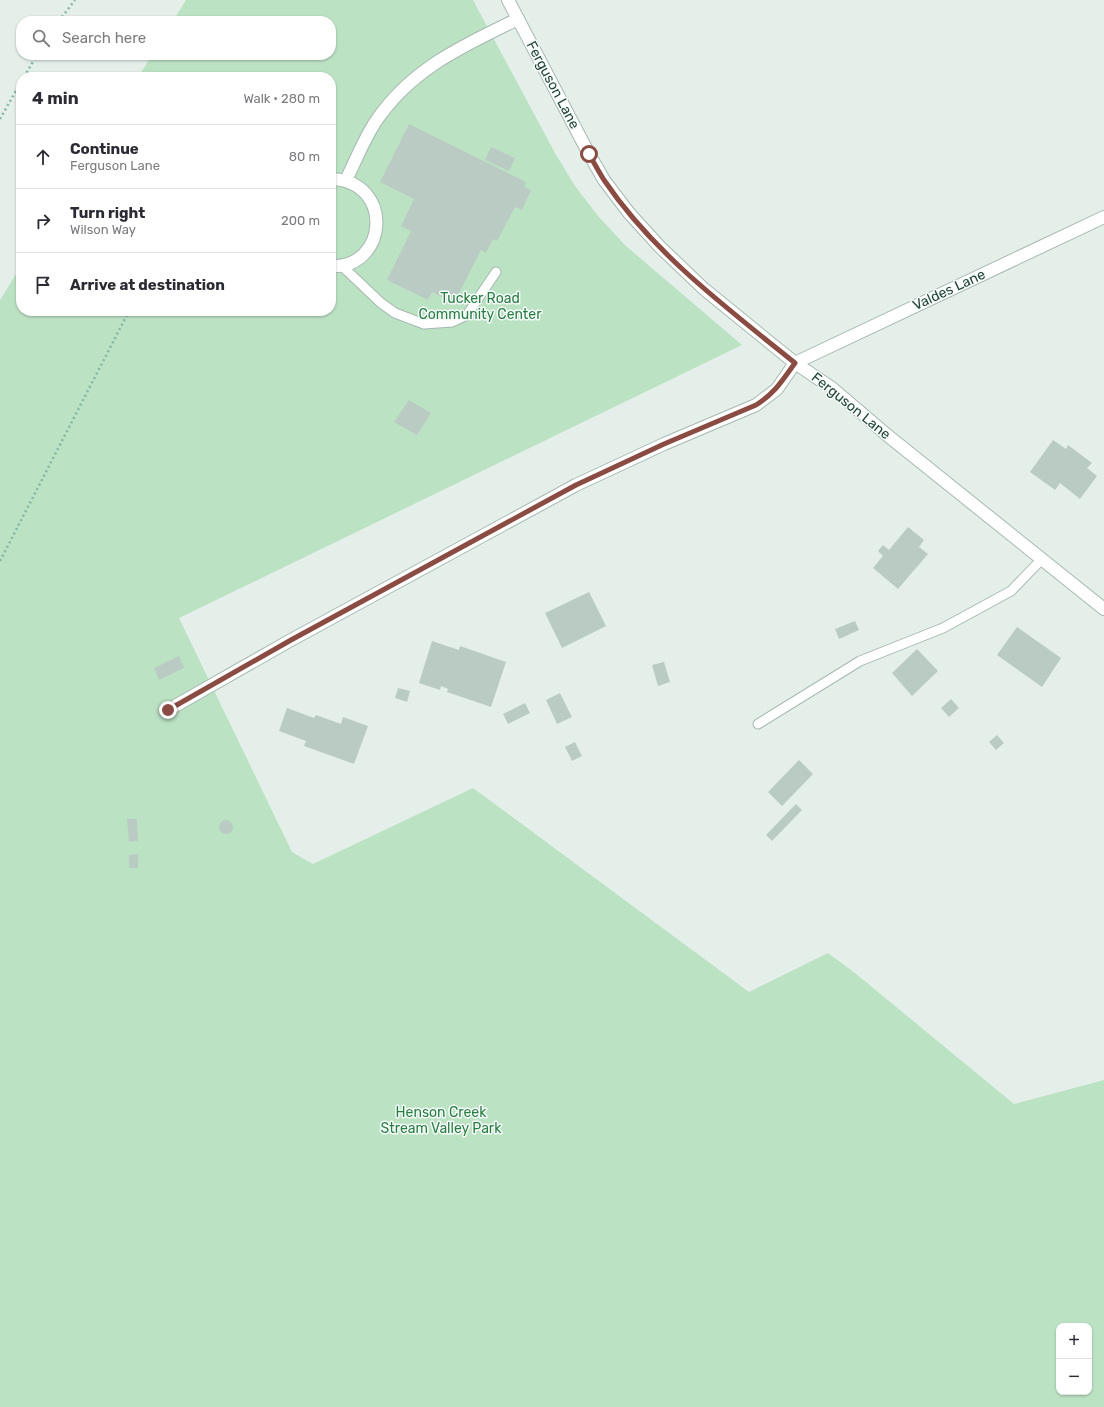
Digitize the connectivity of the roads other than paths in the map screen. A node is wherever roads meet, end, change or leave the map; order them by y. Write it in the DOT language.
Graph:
graph roads {
  1 [pos="508,0"];
  2 [pos="518,19"];
  3 [pos="336,179"];
  4 [pos="346,180"];
  5 [pos="1104,216"];
  6 [pos="336,265"];
  7 [pos="496,272"];
  8 [pos="795,363"];
  9 [pos="1041,560"];
  10 [pos="1104,609"];
  11 [pos="168,710"];
  12 [pos="758,724"];
  1 -- 2 [label="street, Ferguson Lane"];
  2 -- 4 [label="street"];
  2 -- 8 [label="street, Ferguson Lane"];
  3 -- 4 [label="street"];
  4 -- 6 [label="street"];
  5 -- 8 [label="street, Valdes Lane"];
  6 -- 7 [label="lane"];
  8 -- 9 [label="street, Ferguson Lane"];
  8 -- 11 [label="street"];
  9 -- 10 [label="street, Ferguson Lane"];
  9 -- 12 [label="lane"];
}
